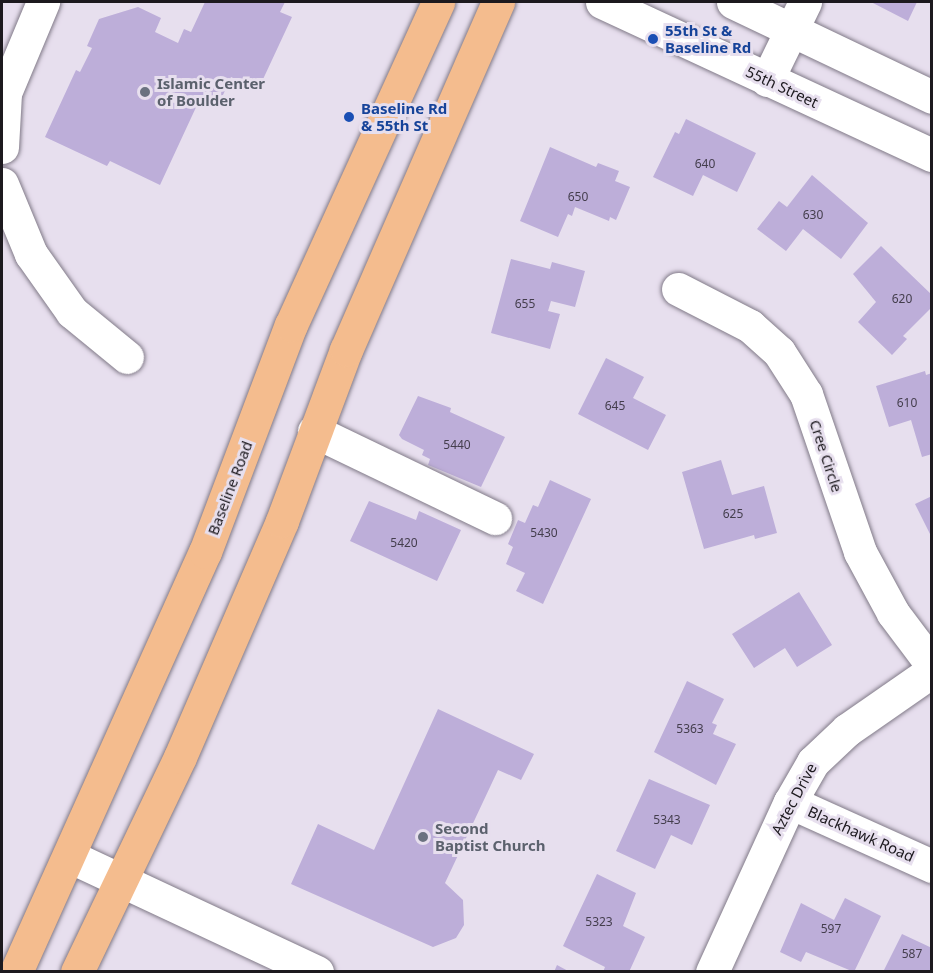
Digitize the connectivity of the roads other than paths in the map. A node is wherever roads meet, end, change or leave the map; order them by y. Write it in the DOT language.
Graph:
graph roads {
  1 [pos="43,2"];
  2 [pos="438,2"];
  3 [pos="498,2"];
  4 [pos="602,2"];
  5 [pos="733,2"];
  6 [pos="798,16"];
  7 [pos="767,80"];
  8 [pos="932,97"];
  9 [pos="2,147"];
  10 [pos="932,155"];
  11 [pos="2,184"];
  12 [pos="678,289"];
  13 [pos="127,357"];
  14 [pos="314,431"];
  15 [pos="495,518"];
  16 [pos="932,664"];
  17 [pos="932,671"];
  18 [pos="789,802"];
  19 [pos="69,856"];
  20 [pos="932,866"];
  21 [pos="121,881"];
  22 [pos="16,972"];
  23 [pos="77,972"];
  24 [pos="317,972"];
  25 [pos="712,972"];
  1 -- 9 [label="street"];
  2 -- 19 [label="main road, Baseline Road"];
  3 -- 14 [label="main road"];
  4 -- 7 [label="street, 55th Street"];
  5 -- 6 [label="street"];
  6 -- 7 [label="street"];
  6 -- 8 [label="street"];
  7 -- 10 [label="street, 55th Street"];
  11 -- 13 [label="street"];
  12 -- 16 [label="street, Cree Circle"];
  14 -- 15 [label="street"];
  14 -- 21 [label="main road"];
  17 -- 18 [label="street, Aztec Drive"];
  18 -- 20 [label="street, Blackhawk Road"];
  18 -- 25 [label="street, Aztec Drive"];
  19 -- 21 [label="street"];
  19 -- 22 [label="main road, Baseline Road"];
  21 -- 23 [label="main road"];
  21 -- 24 [label="street"];
}
